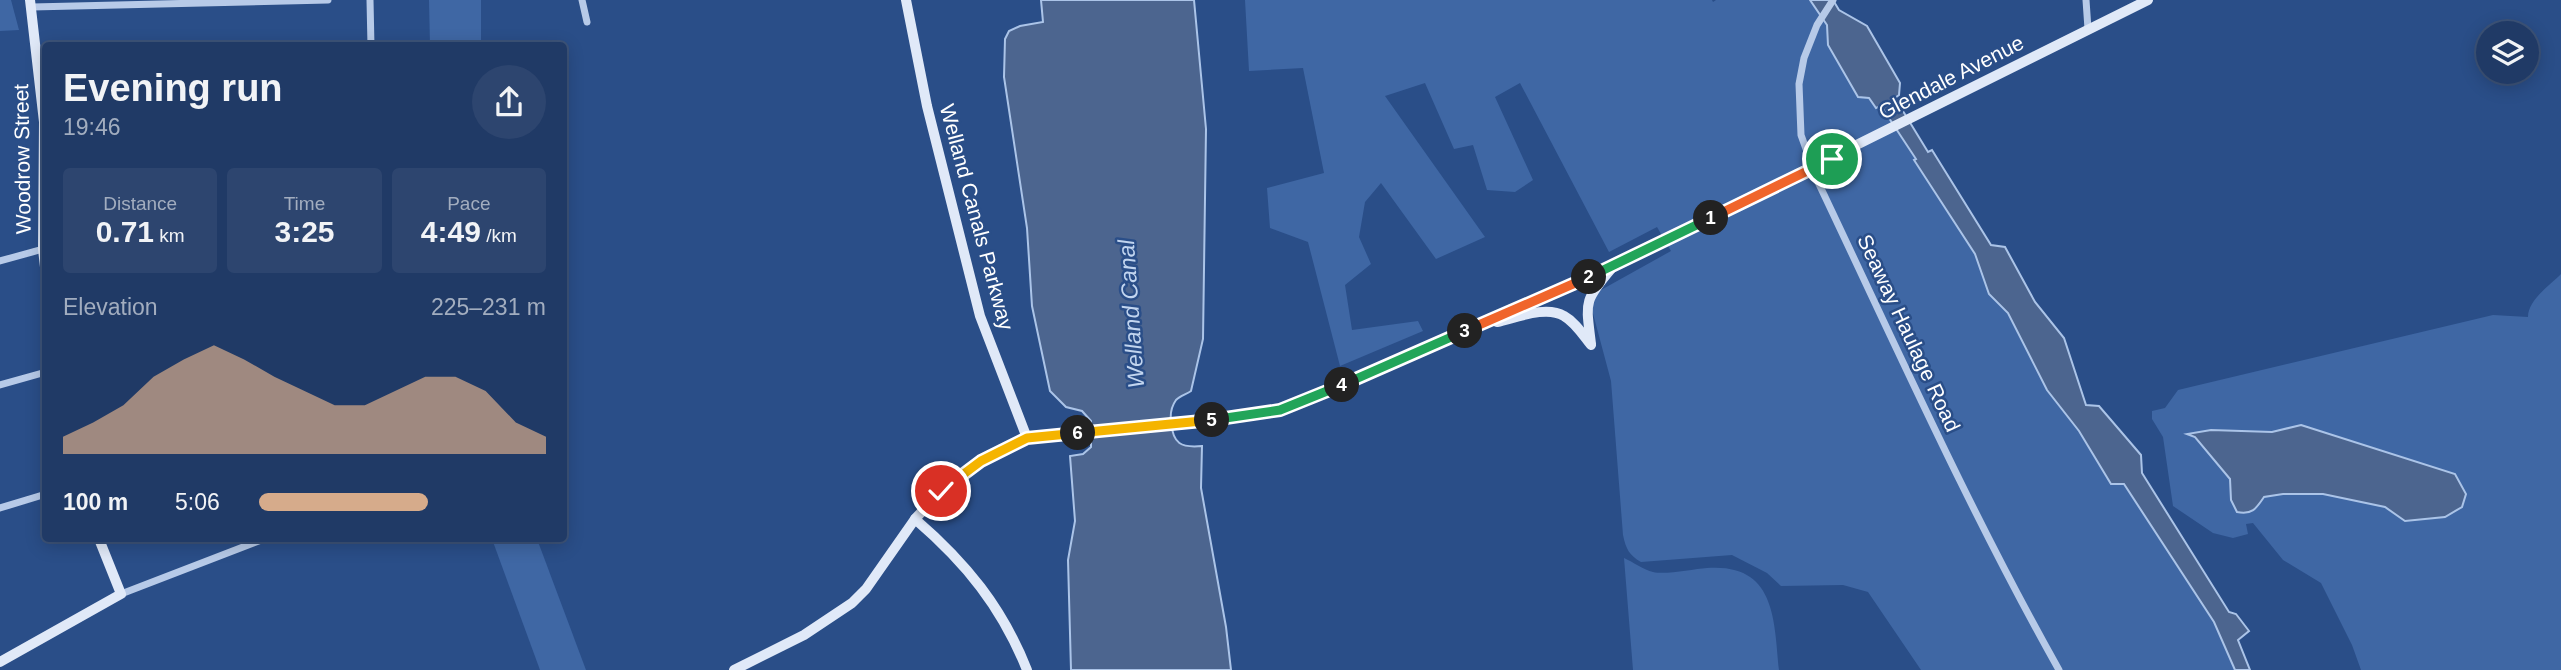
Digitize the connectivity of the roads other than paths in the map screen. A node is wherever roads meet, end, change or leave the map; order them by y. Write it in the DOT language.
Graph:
graph roads {
  1 [pos="328,0"];
  2 [pos="370,0"];
  3 [pos="582,0"];
  4 [pos="906,0"];
  5 [pos="1833,0"];
  6 [pos="2086,0"];
  7 [pos="2148,0"];
  8 [pos="31,4"];
  9 [pos="587,22"];
  10 [pos="2088,29"];
  11 [pos="371,42"];
  12 [pos="42,97"];
  13 [pos="42,249"];
  14 [pos="0,261"];
  15 [pos="1613,266"];
  16 [pos="1477,326"];
  17 [pos="42,373"];
  18 [pos="0,385"];
  19 [pos="1027,438"];
  20 [pos="42,495"];
  21 [pos="0,508"];
  22 [pos="915,519"];
  23 [pos="100,542"];
  24 [pos="253,542"];
  25 [pos="121,594"];
  26 [pos="0,662"];
  27 [pos="734,670"];
  28 [pos="1027,670"];
  29 [pos="2059,670"];
  1 -- 8 [label="street"];
  2 -- 11 [label="street"];
  3 -- 9 [label="street"];
  4 -- 19 [label="main road, Welland Canals Parkway"];
  5 -- 29 [label="street, Seaway Haulage Road"];
  6 -- 10 [label="street"];
  7 -- 10 [label="main road, Glendale Avenue"];
  8 -- 12 [label="main road, Woodrow Street"];
  10 -- 15 [label="main road, Glendale Avenue"];
  13 -- 14 [label="street"];
  15 -- 16 [label="main road, Glendale Avenue"];
  15 -- 16 [label="main road"];
  16 -- 19 [label="main road, Glendale Avenue"];
  17 -- 18 [label="street"];
  19 -- 22 [label="main road, Glendale Avenue"];
  20 -- 21 [label="street"];
  22 -- 27 [label="main road, Glendale Avenue"];
  22 -- 28 [label="main road"];
  23 -- 25 [label="main road"];
  24 -- 25 [label="street"];
  25 -- 26 [label="main road"];
}
